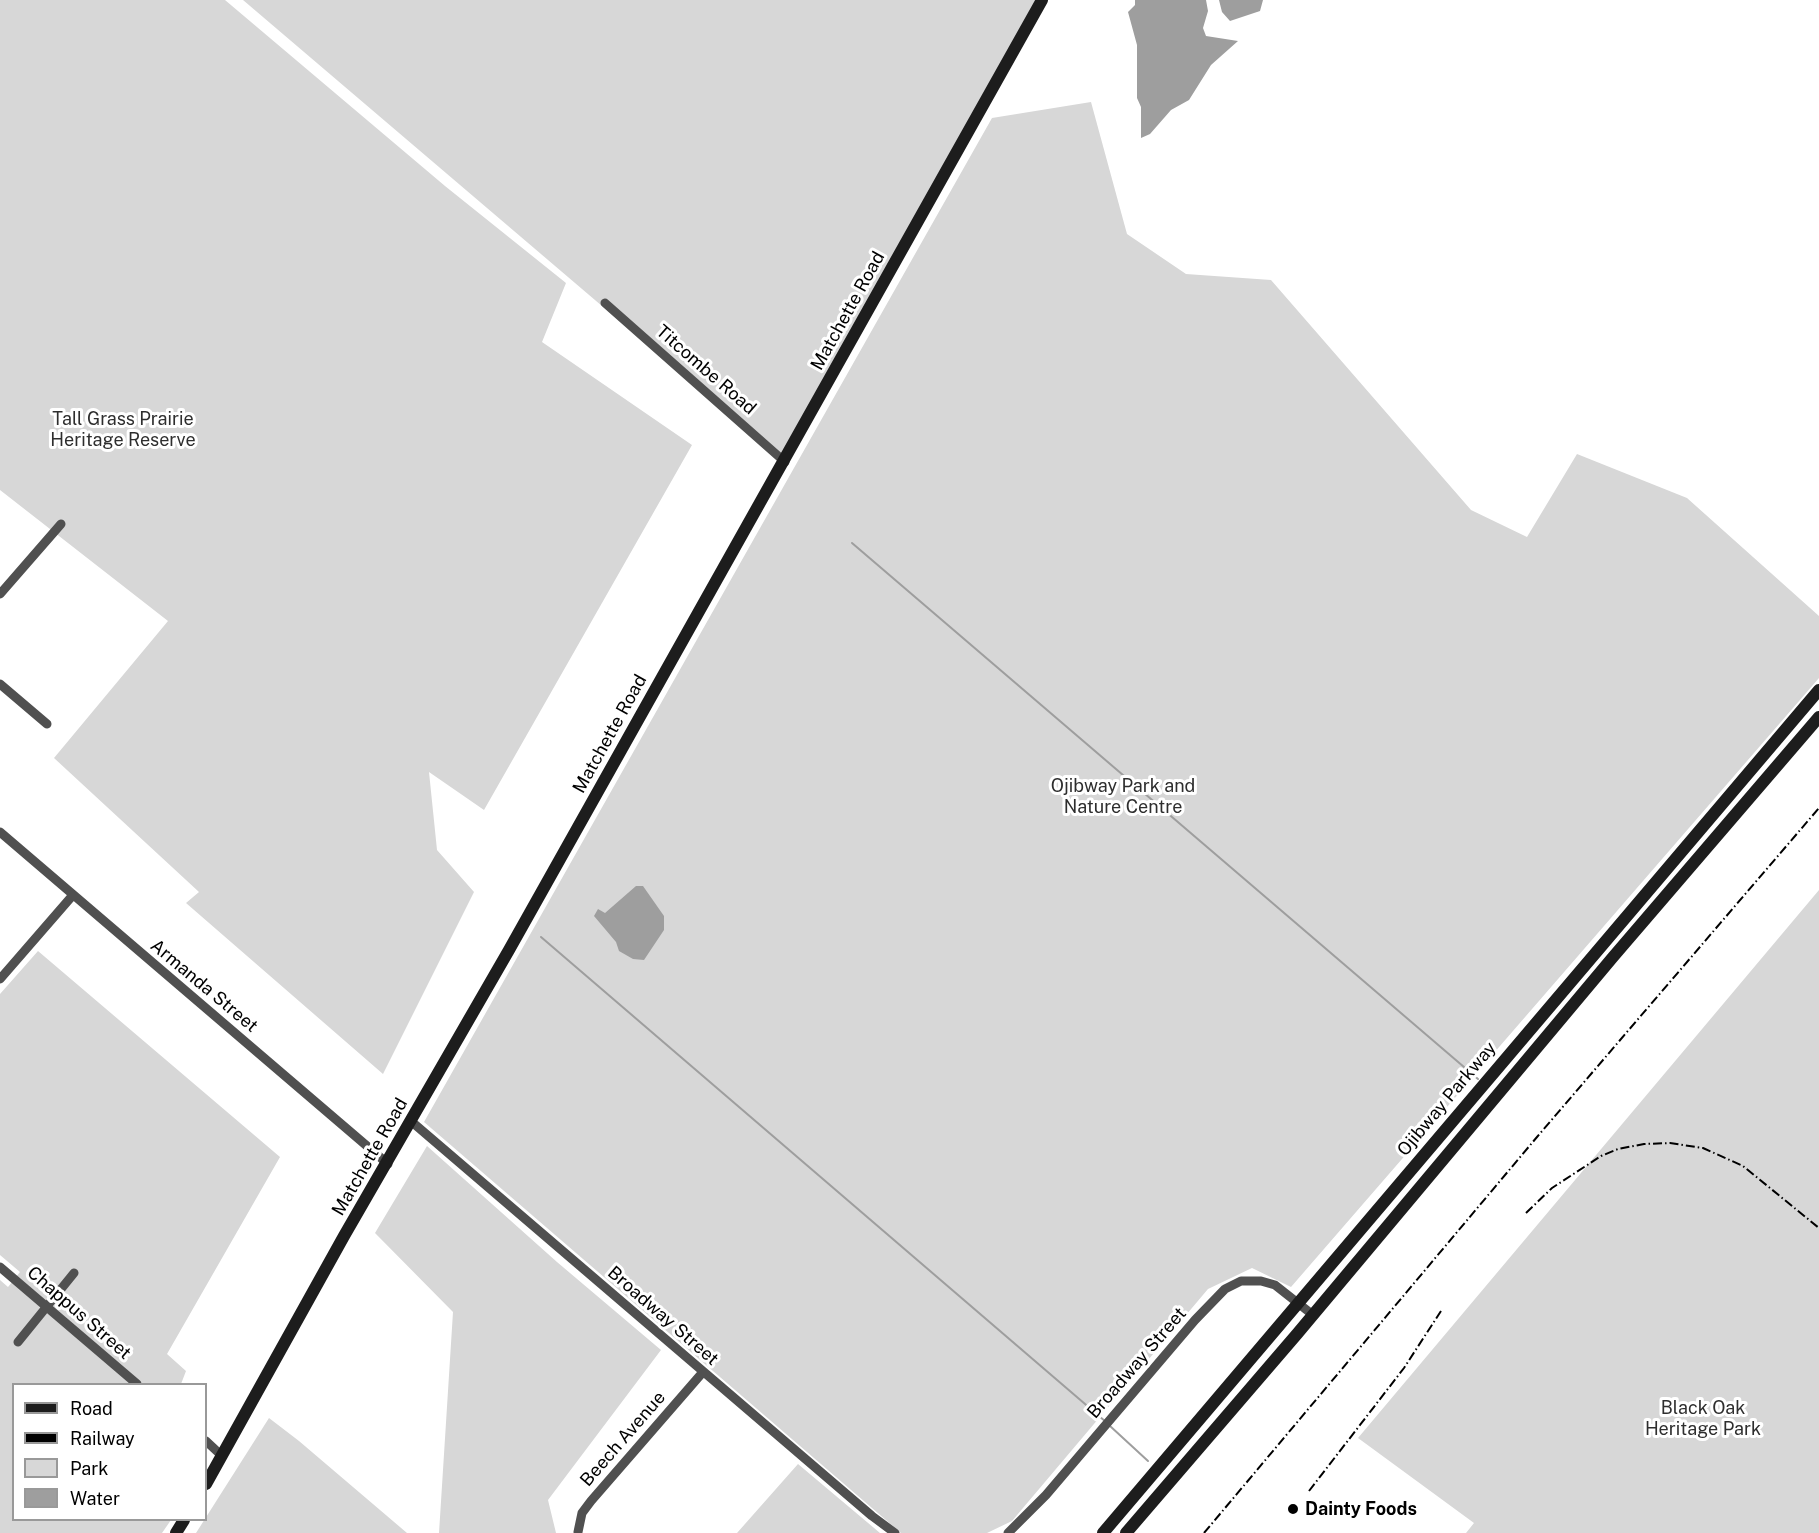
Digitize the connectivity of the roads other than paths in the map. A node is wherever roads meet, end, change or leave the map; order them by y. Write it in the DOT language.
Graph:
graph roads {
  1 [pos="1042,0"];
  2 [pos="605,303"];
  3 [pos="785,462"];
  4 [pos="61,524"];
  5 [pos="0,594"];
  6 [pos="0,684"];
  7 [pos="1819,690"];
  8 [pos="1819,717"];
  9 [pos="47,724"];
  10 [pos="0,832"];
  11 [pos="73,895"];
  12 [pos="0,979"];
  13 [pos="412,1122"];
  14 [pos="388,1164"];
  15 [pos="0,1267"];
  16 [pos="74,1273"];
  17 [pos="1299,1301"];
  18 [pos="46,1307"];
  19 [pos="1313,1315"];
  20 [pos="18,1342"];
  21 [pos="703,1372"];
  22 [pos="135,1383"];
  23 [pos="207,1443"];
  24 [pos="221,1455"];
  25 [pos="207,1482"];
  26 [pos="578,1532"];
  27 [pos="895,1533"];
  28 [pos="1008,1533"];
  29 [pos="1103,1533"];
  30 [pos="1126,1533"];
  1 -- 3 [label="main road, Matchette Road"];
  2 -- 3 [label="street, Titcombe Road"];
  3 -- 13 [label="main road, Matchette Road"];
  4 -- 5 [label="street"];
  6 -- 9 [label="street"];
  7 -- 17 [label="main road, Ojibway Parkway"];
  8 -- 19 [label="main road, Ojibway Parkway"];
  10 -- 11 [label="street, Armanda Street"];
  11 -- 12 [label="street"];
  11 -- 14 [label="street, Armanda Street"];
  13 -- 14 [label="main road, Matchette Road"];
  13 -- 21 [label="street, Broadway Street"];
  14 -- 24 [label="main road, Matchette Road"];
  15 -- 18 [label="street, Chappus Street"];
  16 -- 18 [label="street"];
  17 -- 19 [label="street, Broadway Street"];
  17 -- 28 [label="street, Broadway Street"];
  17 -- 29 [label="main road, Ojibway Parkway"];
  18 -- 20 [label="street"];
  18 -- 22 [label="street, Chappus Street"];
  19 -- 30 [label="main road, Ojibway Parkway"];
  21 -- 26 [label="street, Beech Avenue"];
  21 -- 27 [label="street, Broadway Street"];
  23 -- 24 [label="street"];
  24 -- 25 [label="main road, Matchette Road"];
}
